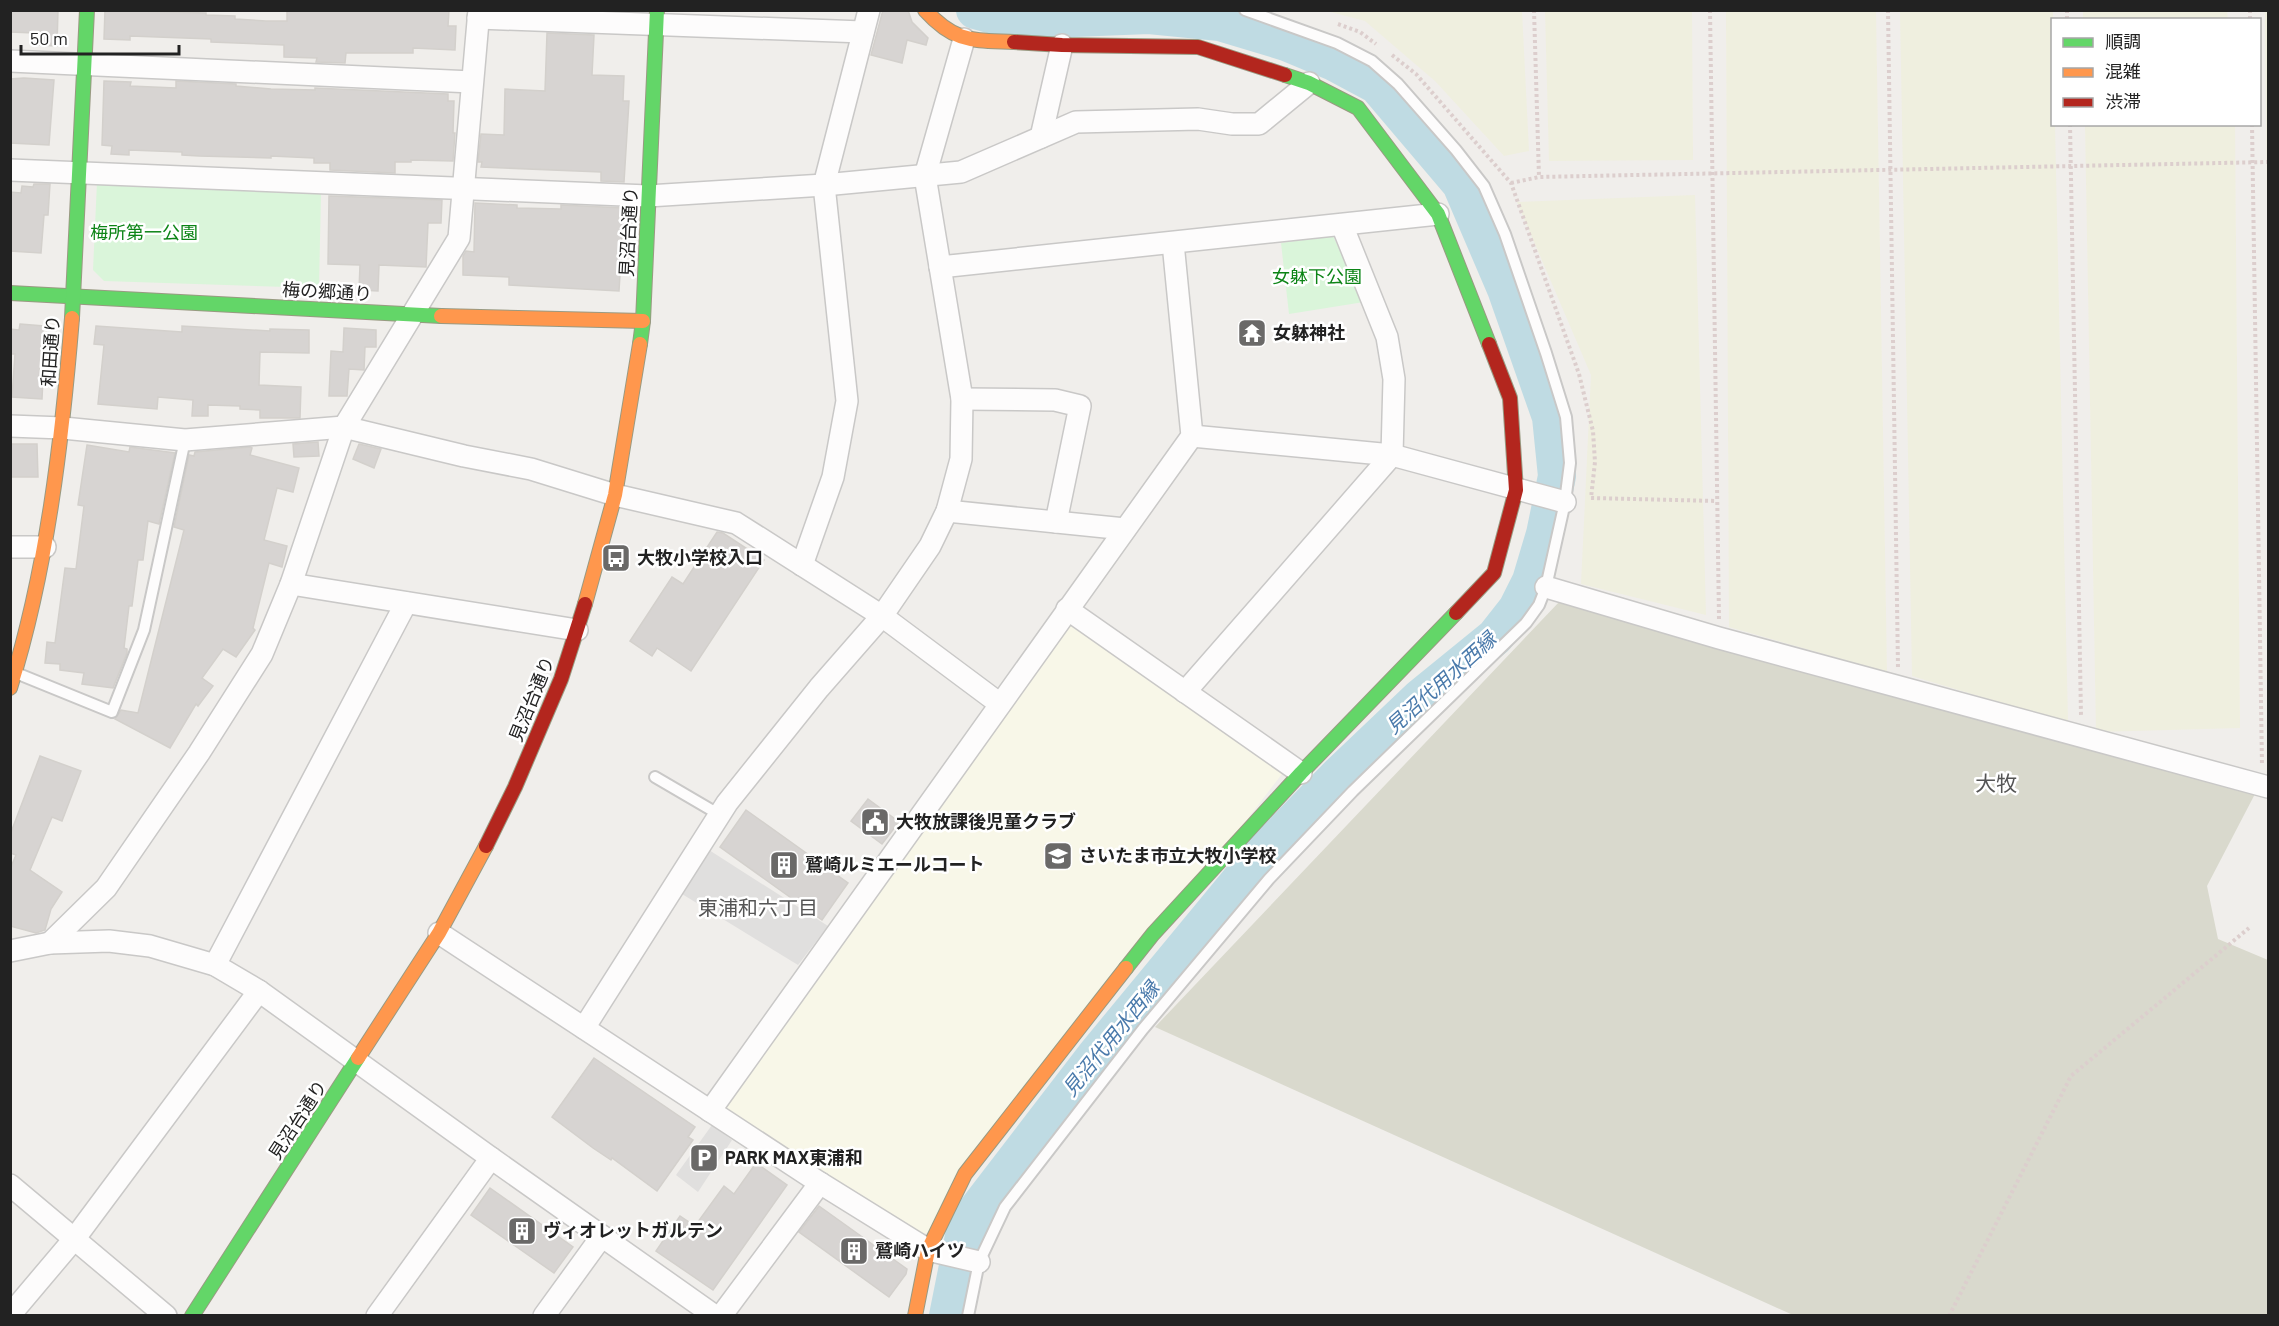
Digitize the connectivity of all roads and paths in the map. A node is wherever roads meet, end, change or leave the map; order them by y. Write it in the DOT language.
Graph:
graph roads {
  1 [pos="87,10"];
  2 [pos="869,10"];
  3 [pos="925,10"];
  4 [pos="1245,10"];
  5 [pos="1534,10"];
  6 [pos="1710,10"];
  7 [pos="1888,10"];
  8 [pos="479,14"];
  9 [pos="657,18"];
  10 [pos="863,32"];
  11 [pos="963,39"];
  12 [pos="1062,45"];
  13 [pos="10,61"];
  14 [pos="84,64"];
  15 [pos="472,82"];
  16 [pos="1309,83"];
  17 [pos="2070,126"];
  18 [pos="2252,126"];
  19 [pos="1041,137"];
  20 [pos="2268,162"];
  21 [pos="2253,163"];
  22 [pos="2070,166"];
  23 [pos="10,170"];
  24 [pos="1890,170"];
  25 [pos="82,174"];
  26 [pos="1712,174"];
  27 [pos="925,176"];
  28 [pos="1539,177"];
  29 [pos="1511,183"];
  30 [pos="824,185"];
  31 [pos="463,189"];
  32 [pos="648,196"];
  33 [pos="1437,214"];
  34 [pos="1342,225"];
  35 [pos="1173,243"];
  36 [pos="940,267"];
  37 [pos="10,293"];
  38 [pos="73,295"];
  39 [pos="414,315"];
  40 [pos="643,321"];
  41 [pos="962,399"];
  42 [pos="10,426"];
  43 [pos="345,427"];
  44 [pos="63,428"];
  45 [pos="1192,436"];
  46 [pos="185,440"];
  47 [pos="1392,455"];
  48 [pos="1516,490"];
  49 [pos="615,495"];
  50 [pos="1591,498"];
  51 [pos="1717,501"];
  52 [pos="1565,502"];
  53 [pos="947,511"];
  54 [pos="1056,522"];
  55 [pos="1125,530"];
  56 [pos="10,547"];
  57 [pos="45,547"];
  58 [pos="802,565"];
  59 [pos="291,584"];
  60 [pos="1546,587"];
  61 [pos="406,603"];
  62 [pos="1067,609"];
  63 [pos="882,616"];
  64 [pos="577,630"];
  65 [pos="1719,638"];
  66 [pos="16,673"];
  67 [pos="1898,687"];
  68 [pos="10,688"];
  69 [pos="1185,692"];
  70 [pos="1000,704"];
  71 [pos="2081,736"];
  72 [pos="1301,773"];
  73 [pos="655,777"];
  74 [pos="2265,786"];
  75 [pos="720,815"];
  76 [pos="2248,928"];
  77 [pos="439,933"];
  78 [pos="51,943"];
  79 [pos="10,951"];
  80 [pos="215,965"];
  81 [pos="259,991"];
  82 [pos="584,1028"];
  83 [pos="357,1062"];
  84 [pos="710,1111"];
  85 [pos="491,1158"];
  86 [pos="820,1183"];
  87 [pos="10,1185"];
  88 [pos="602,1236"];
  89 [pos="75,1238"];
  90 [pos="938,1252"];
  91 [pos="979,1262"];
  92 [pos="10,1315"];
  93 [pos="166,1316"];
  94 [pos="192,1316"];
  95 [pos="377,1316"];
  96 [pos="544,1316"];
  97 [pos="715,1316"];
  98 [pos="721,1316"];
  99 [pos="915,1316"];
  100 [pos="969,1316"];
  101 [pos="1948,1316"];
  1 -- 14 [label="street, 和田通り"];
  2 -- 10 [label="street"];
  3 -- 11 [label="street"];
  4 -- 52 [label="lane"];
  5 -- 28 [label="path"];
  6 -- 26 [label="path"];
  7 -- 24 [label="path"];
  8 -- 9 [label="street"];
  8 -- 15 [label="street"];
  9 -- 10 [label="street"];
  9 -- 32 [label="street, 見沼台通り"];
  10 -- 30 [label="street"];
  11 -- 12 [label="street"];
  11 -- 27 [label="street"];
  12 -- 16 [label="street"];
  12 -- 19 [label="street"];
  13 -- 14 [label="street"];
  14 -- 15 [label="street"];
  14 -- 25 [label="street, 和田通り"];
  15 -- 31 [label="street"];
  16 -- 19 [label="street"];
  16 -- 33 [label="street"];
  17 -- 22 [label="path"];
  18 -- 21 [label="path"];
  19 -- 27 [label="street"];
  20 -- 21 [label="path"];
  21 -- 22 [label="path"];
  21 -- 74 [label="path"];
  22 -- 24 [label="path"];
  22 -- 71 [label="path"];
  23 -- 25 [label="street"];
  24 -- 26 [label="path"];
  24 -- 67 [label="path"];
  25 -- 31 [label="street"];
  25 -- 38 [label="street, 和田通り"];
  26 -- 28 [label="path"];
  26 -- 51 [label="path"];
  27 -- 30 [label="street"];
  27 -- 36 [label="street"];
  28 -- 29 [label="path"];
  30 -- 32 [label="street"];
  30 -- 58 [label="street"];
  31 -- 32 [label="street"];
  31 -- 39 [label="street"];
  32 -- 40 [label="street, 見沼台通り"];
  33 -- 34 [label="street"];
  33 -- 48 [label="street"];
  34 -- 35 [label="street"];
  34 -- 47 [label="street"];
  35 -- 36 [label="street"];
  35 -- 45 [label="street"];
  36 -- 41 [label="street"];
  37 -- 38 [label="street, 梅の郷通り"];
  38 -- 39 [label="street, 梅の郷通り"];
  38 -- 44 [label="street, 和田通り"];
  39 -- 40 [label="street, 梅の郷通り"];
  39 -- 43 [label="street"];
  40 -- 49 [label="street, 見沼台通り"];
  41 -- 53 [label="street"];
  41 -- 54 [label="street"];
  42 -- 44 [label="street"];
  43 -- 46 [label="street"];
  43 -- 49 [label="street"];
  43 -- 59 [label="street"];
  44 -- 46 [label="street"];
  44 -- 57 [label="street, 和田通り"];
  45 -- 47 [label="street"];
  45 -- 55 [label="street"];
  46 -- 66 [label="lane"];
  47 -- 48 [label="street"];
  47 -- 69 [label="street"];
  48 -- 52 [label="street"];
  48 -- 72 [label="street"];
  49 -- 58 [label="street"];
  49 -- 64 [label="street, 見沼台通り"];
  50 -- 51 [label="path"];
  51 -- 65 [label="path"];
  52 -- 60 [label="lane"];
  53 -- 54 [label="street"];
  53 -- 63 [label="street"];
  54 -- 55 [label="street"];
  55 -- 62 [label="street"];
  56 -- 57 [label="street"];
  57 -- 66 [label="street, 和田通り"];
  58 -- 63 [label="street"];
  59 -- 61 [label="street"];
  59 -- 78 [label="street"];
  60 -- 65 [label="street"];
  60 -- 91 [label="lane"];
  61 -- 64 [label="street"];
  61 -- 80 [label="street"];
  62 -- 69 [label="street"];
  62 -- 70 [label="street"];
  63 -- 70 [label="street"];
  63 -- 75 [label="street"];
  64 -- 77 [label="street, 見沼台通り"];
  65 -- 67 [label="street"];
  66 -- 68 [label="street, 和田通り"];
  67 -- 71 [label="street"];
  69 -- 72 [label="street"];
  70 -- 84 [label="street"];
  71 -- 74 [label="street"];
  72 -- 90 [label="street"];
  73 -- 75 [label="lane"];
  75 -- 82 [label="street"];
  76 -- 101 [label="path"];
  77 -- 82 [label="street"];
  77 -- 83 [label="street, 見沼台通り"];
  78 -- 79 [label="street"];
  78 -- 80 [label="street"];
  80 -- 81 [label="street"];
  81 -- 83 [label="street"];
  81 -- 89 [label="street"];
  82 -- 84 [label="street"];
  83 -- 85 [label="street"];
  83 -- 94 [label="street, 見沼台通り"];
  84 -- 86 [label="street"];
  85 -- 88 [label="street"];
  85 -- 95 [label="street"];
  86 -- 90 [label="street"];
  86 -- 98 [label="street"];
  87 -- 89 [label="street"];
  88 -- 96 [label="street"];
  88 -- 97 [label="street"];
  89 -- 92 [label="street"];
  89 -- 93 [label="street"];
  90 -- 91 [label="street"];
  90 -- 99 [label="street"];
  91 -- 100 [label="lane"];
}
